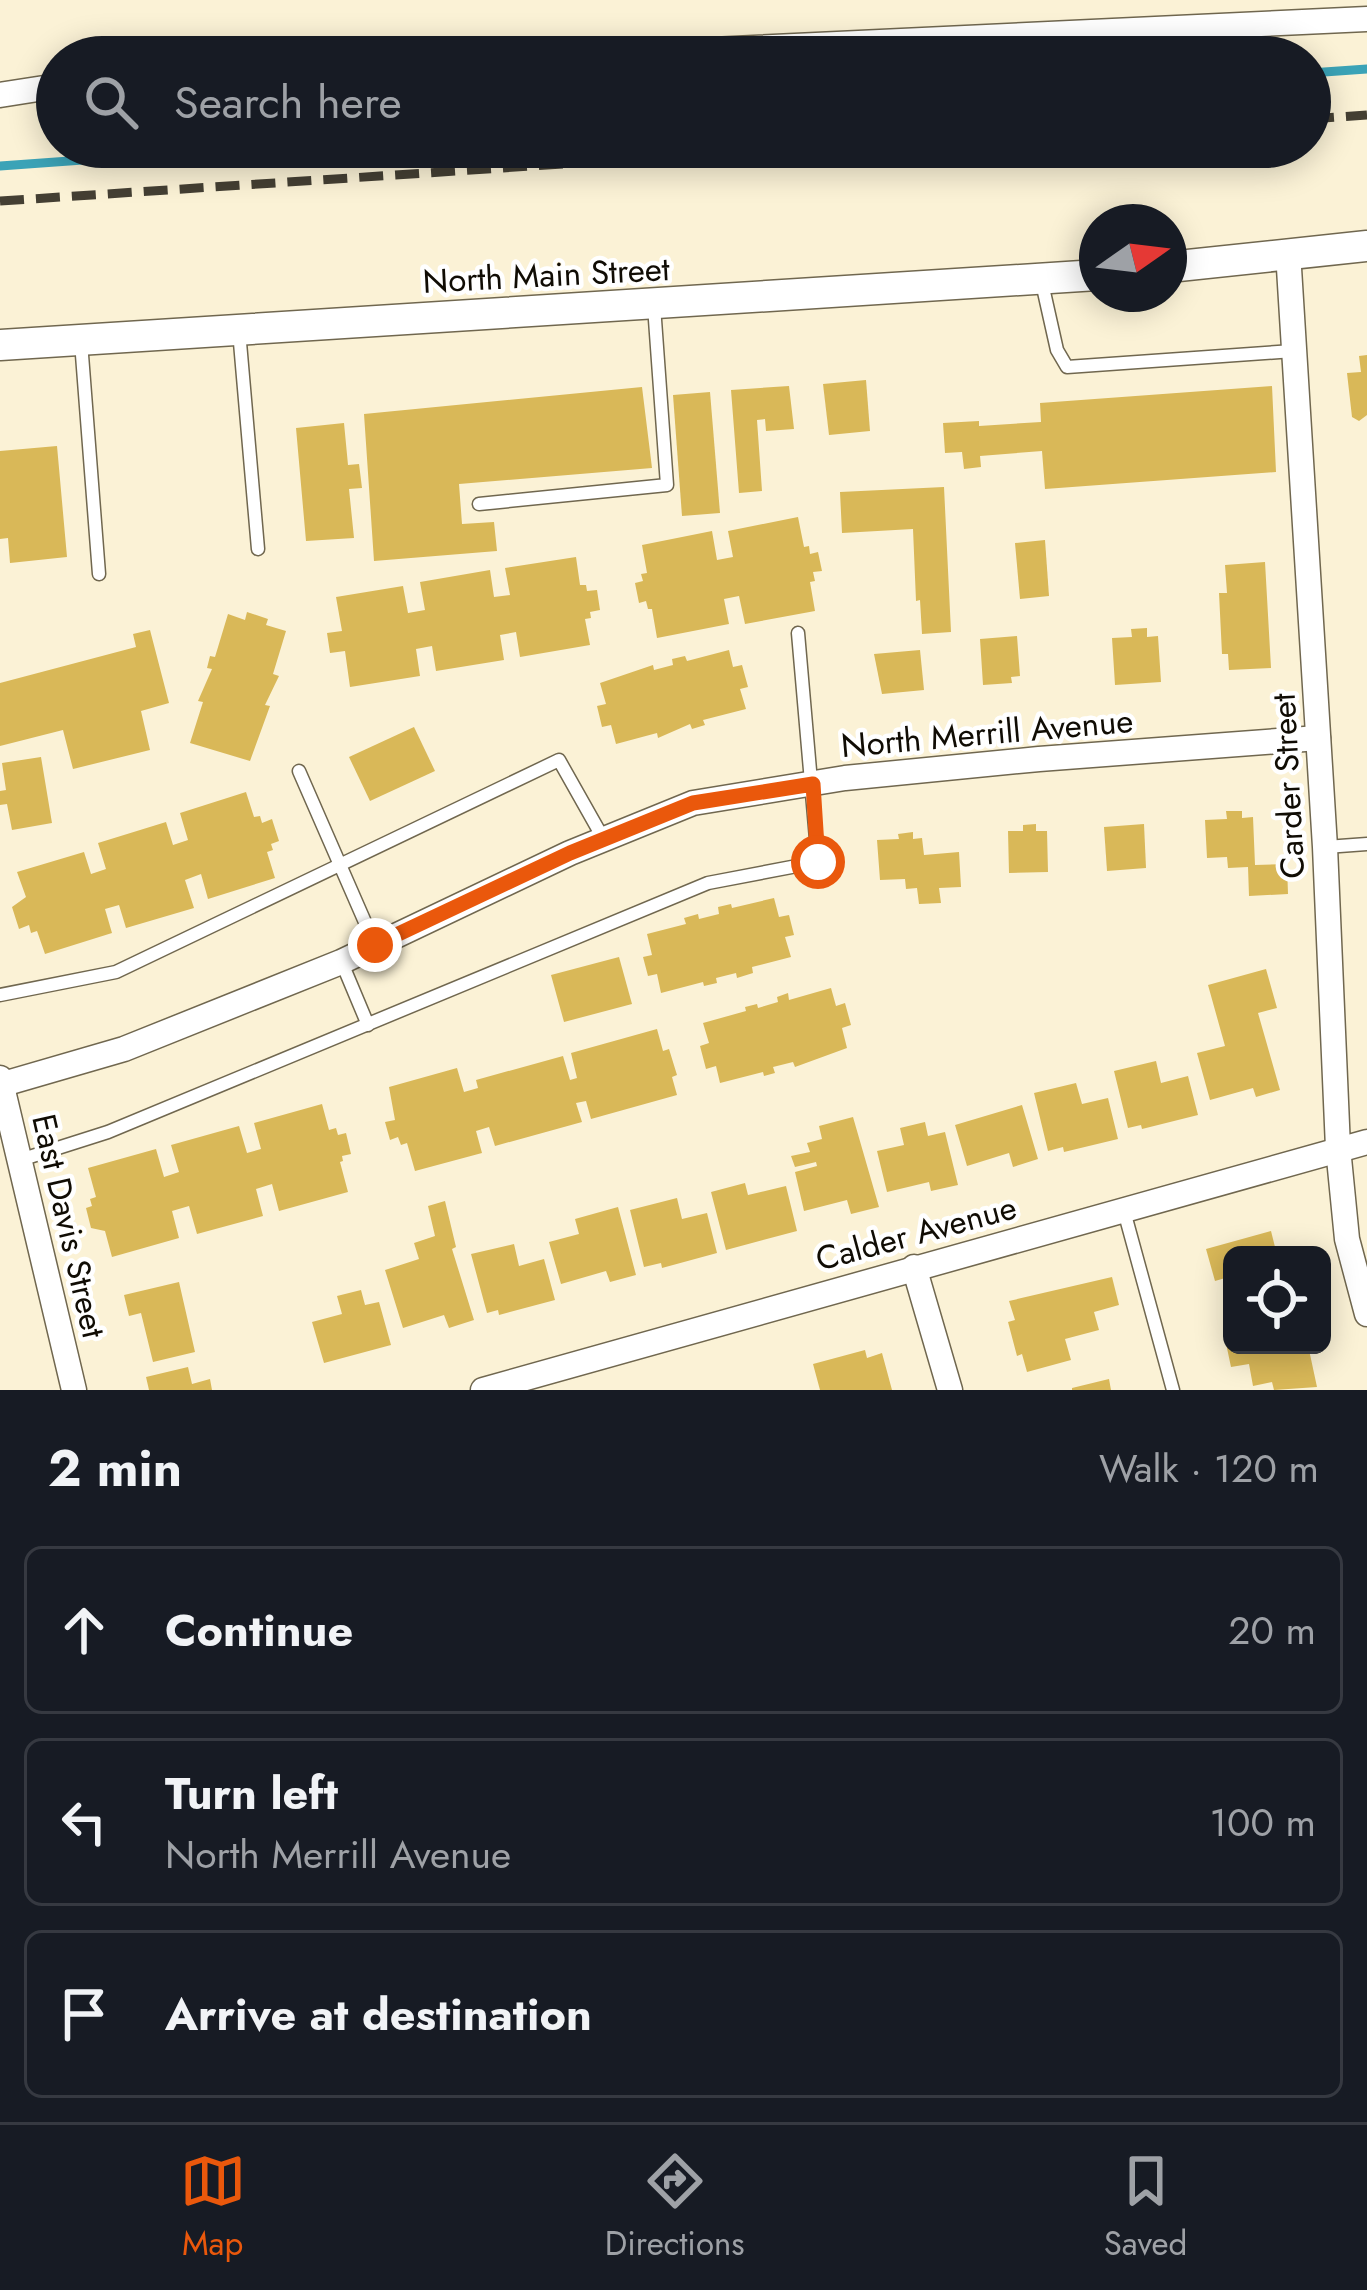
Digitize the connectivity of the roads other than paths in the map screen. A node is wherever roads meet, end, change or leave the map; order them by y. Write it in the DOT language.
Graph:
graph roads {
  1 [pos="1367,19"];
  2 [pos="1008,36"];
  3 [pos="36,89"];
  4 [pos="0,95"];
  5 [pos="1367,246"];
  6 [pos="1288,252"];
  7 [pos="1187,264"];
  8 [pos="1079,277"];
  9 [pos="1042,282"];
  10 [pos="654,305"];
  11 [pos="238,330"];
  12 [pos="81,341"];
  13 [pos="0,345"];
  14 [pos="1294,351"];
  15 [pos="479,504"];
  16 [pos="258,549"];
  17 [pos="99,574"];
  18 [pos="798,633"];
  19 [pos="1318,738"];
  20 [pos="298,770"];
  21 [pos="813,784"];
  22 [pos="603,839"];
  23 [pos="1367,844"];
  24 [pos="1325,847"];
  25 [pos="338,866"];
  26 [pos="375,945"];
  27 [pos="341,962"];
  28 [pos="0,995"];
  29 [pos="368,1025"];
  30 [pos="1,1083"];
  31 [pos="1367,1142"];
  32 [pos="1338,1148"];
  33 [pos="20,1160"];
  34 [pos="1124,1210"];
  35 [pos="914,1267"];
  36 [pos="1367,1314"];
  37 [pos="521,1384"];
  38 [pos="74,1390"];
  39 [pos="483,1390"];
  40 [pos="950,1390"];
  41 [pos="1173,1390"];
  1 -- 2 [label="street"];
  3 -- 4 [label="street"];
  5 -- 6 [label="street"];
  6 -- 7 [label="street"];
  6 -- 14 [label="street, Carder Street"];
  8 -- 9 [label="street, North Main Street"];
  9 -- 10 [label="street, North Main Street"];
  9 -- 14 [label="lane"];
  10 -- 11 [label="street, North Main Street"];
  10 -- 15 [label="lane"];
  11 -- 12 [label="street, North Main Street"];
  11 -- 16 [label="lane"];
  12 -- 13 [label="street, North Main Street"];
  12 -- 17 [label="lane"];
  14 -- 19 [label="street, Carder Street"];
  18 -- 21 [label="lane"];
  19 -- 21 [label="street, North Merrill Avenue"];
  19 -- 24 [label="street, Carder Street"];
  20 -- 25 [label="lane"];
  21 -- 22 [label="street, North Merrill Avenue"];
  21 -- 29 [label="lane"];
  22 -- 25 [label="lane"];
  22 -- 26 [label="street, North Merrill Avenue"];
  23 -- 24 [label="lane"];
  24 -- 32 [label="street, Carder Street"];
  25 -- 26 [label="lane"];
  25 -- 28 [label="lane"];
  26 -- 27 [label="street, North Merrill Avenue"];
  27 -- 29 [label="lane"];
  27 -- 30 [label="street, North Merrill Avenue"];
  29 -- 33 [label="lane"];
  30 -- 33 [label="street, East Davis Street"];
  31 -- 32 [label="street, Calder Avenue"];
  32 -- 34 [label="street, Calder Avenue"];
  32 -- 36 [label="street, Carder Street"];
  33 -- 38 [label="street, East Davis Street"];
  34 -- 35 [label="street, Calder Avenue"];
  34 -- 41 [label="lane"];
  35 -- 37 [label="street, Calder Avenue"];
  35 -- 40 [label="street"];
  37 -- 39 [label="street, Calder Avenue"];
}
